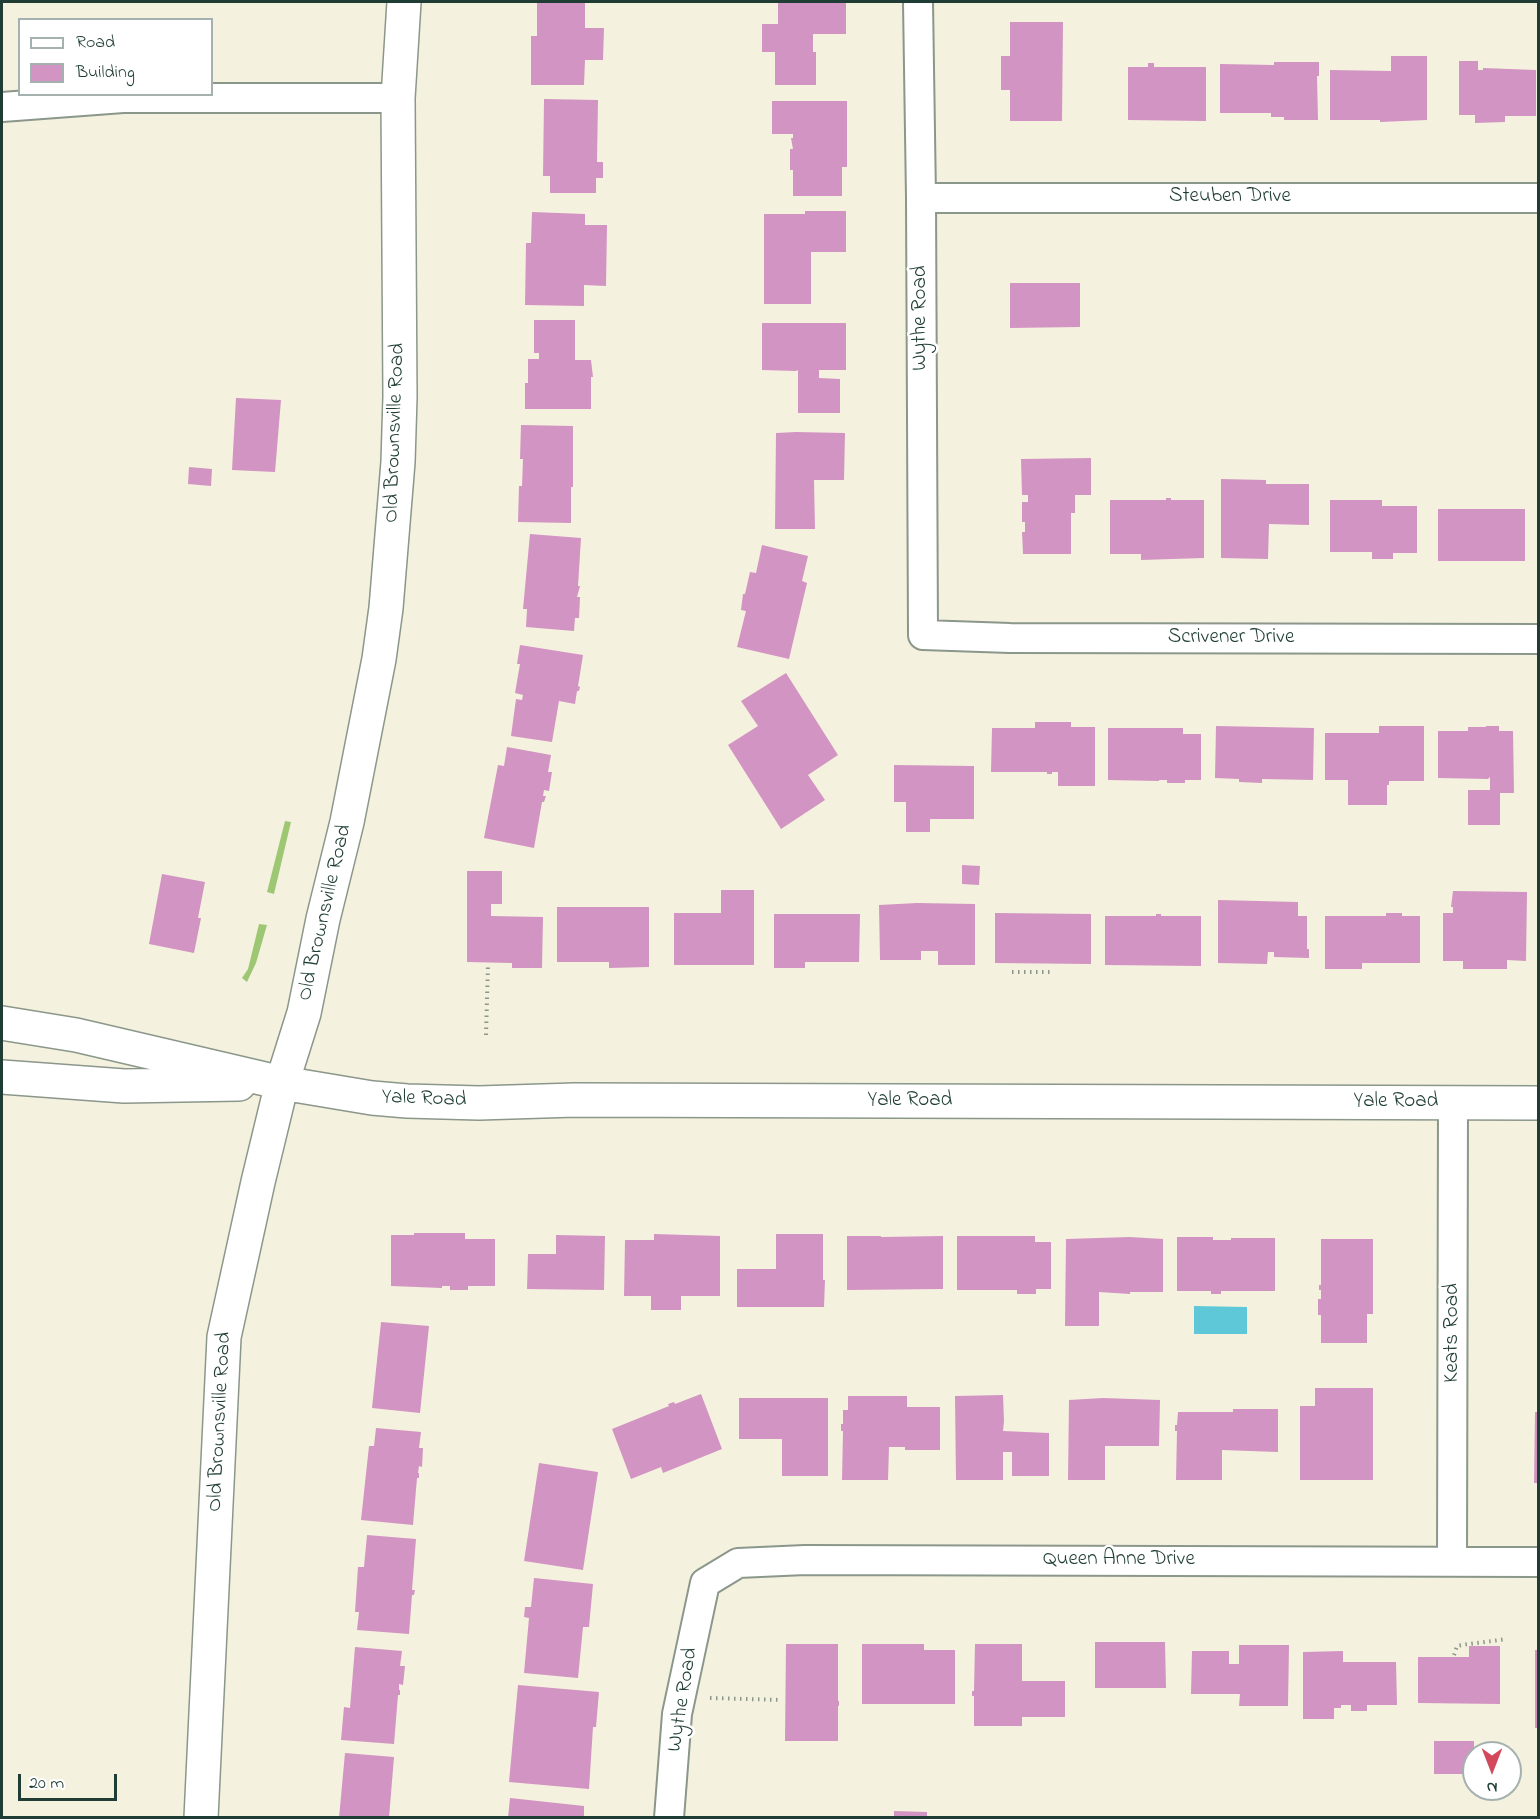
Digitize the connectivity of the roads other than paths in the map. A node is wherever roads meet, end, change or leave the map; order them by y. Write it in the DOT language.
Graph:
graph roads {
  1 [pos="404,2"];
  2 [pos="918,2"];
  3 [pos="398,98"];
  4 [pos="2,107"];
  5 [pos="921,198"];
  6 [pos="1539,198"];
  7 [pos="923,634"];
  8 [pos="1539,639"];
  9 [pos="2,1023"];
  10 [pos="2,1077"];
  11 [pos="282,1083"];
  12 [pos="1453,1103"];
  13 [pos="1539,1103"];
  14 [pos="1452,1562"];
  15 [pos="1539,1562"];
  16 [pos="705,1583"];
  17 [pos="201,1818"];
  18 [pos="669,1818"];
  1 -- 3 [label="main road, Old Brownsville Road"];
  2 -- 5 [label="street, Wythe Road"];
  3 -- 4 [label="street"];
  3 -- 11 [label="main road, Old Brownsville Road"];
  5 -- 6 [label="street, Steuben Drive"];
  5 -- 7 [label="street, Wythe Road"];
  7 -- 8 [label="street, Scrivener Drive"];
  9 -- 11 [label="main road, Yale Road"];
  10 -- 11 [label="main road, Yale Road"];
  11 -- 12 [label="main road, Yale Road"];
  11 -- 17 [label="main road, Old Brownsville Road"];
  12 -- 13 [label="main road, Yale Road"];
  12 -- 14 [label="street, Keats Road"];
  14 -- 15 [label="street, Queen Anne Drive"];
  14 -- 16 [label="street, Queen Anne Drive"];
  16 -- 18 [label="street, Wythe Road"];
}
